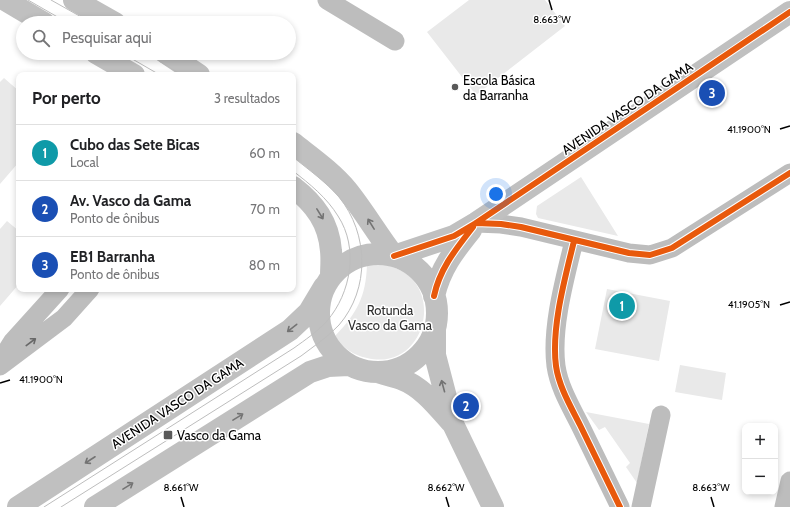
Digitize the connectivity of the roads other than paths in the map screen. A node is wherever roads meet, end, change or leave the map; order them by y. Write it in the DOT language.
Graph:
graph roads {
  1 [pos="4,0"];
  2 [pos="74,0"];
  3 [pos="327,0"];
  4 [pos="790,12"];
  5 [pos="32,16"];
  6 [pos="103,16"];
  7 [pos="395,42"];
  8 [pos="108,60"];
  9 [pos="176,60"];
  10 [pos="129,72"];
  11 [pos="194,72"];
  12 [pos="296,146"];
  13 [pos="790,173"];
  14 [pos="296,188"];
  15 [pos="476,223"];
  16 [pos="574,241"];
  17 [pos="394,256"];
  18 [pos="328,282"];
  19 [pos="57,292"];
  20 [pos="87,292"];
  21 [pos="434,296"];
  22 [pos="436,325"];
  23 [pos="0,360"];
  24 [pos="349,365"];
  25 [pos="0,366"];
  26 [pos="374,372"];
  27 [pos="661,415"];
  28 [pos="453,424"];
  29 [pos="790,481"];
  30 [pos="18,507"];
  31 [pos="95,507"];
  32 [pos="493,507"];
  33 [pos="620,507"];
  34 [pos="642,507"];
  35 [pos="784,507"];
  1 -- 5 [label="main road"];
  2 -- 6 [label="main road"];
  3 -- 7 [label="street"];
  4 -- 15 [label="main road, AVENIDA VASCO DA GAMA"];
  8 -- 10 [label="main road"];
  9 -- 11 [label="main road"];
  17 -- 12 [label="main road, one-way"];
  13 -- 16 [label="street"];
  14 -- 18 [label="main road, one-way"];
  15 -- 16 [label="street"];
  15 -- 17 [label="main road, AVENIDA VASCO DA GAMA"];
  15 -- 21 [label="main road, AVENIDA VASCO DA GAMA"];
  16 -- 33 [label="street"];
  17 -- 18 [label="main road"];
  17 -- 21 [label="main road"];
  18 -- 24 [label="main road"];
  18 -- 30 [label="main road, AVENIDA VASCO DA GAMA, one-way"];
  19 -- 23 [label="street"];
  25 -- 20 [label="street, one-way"];
  21 -- 22 [label="main road"];
  22 -- 26 [label="main road"];
  28 -- 22 [label="main road, one-way"];
  24 -- 26 [label="main road"];
  31 -- 24 [label="main road, one-way"];
  26 -- 28 [label="main road"];
  27 -- 34 [label="street"];
  28 -- 32 [label="main road"];
  29 -- 35 [label="street"];
}
